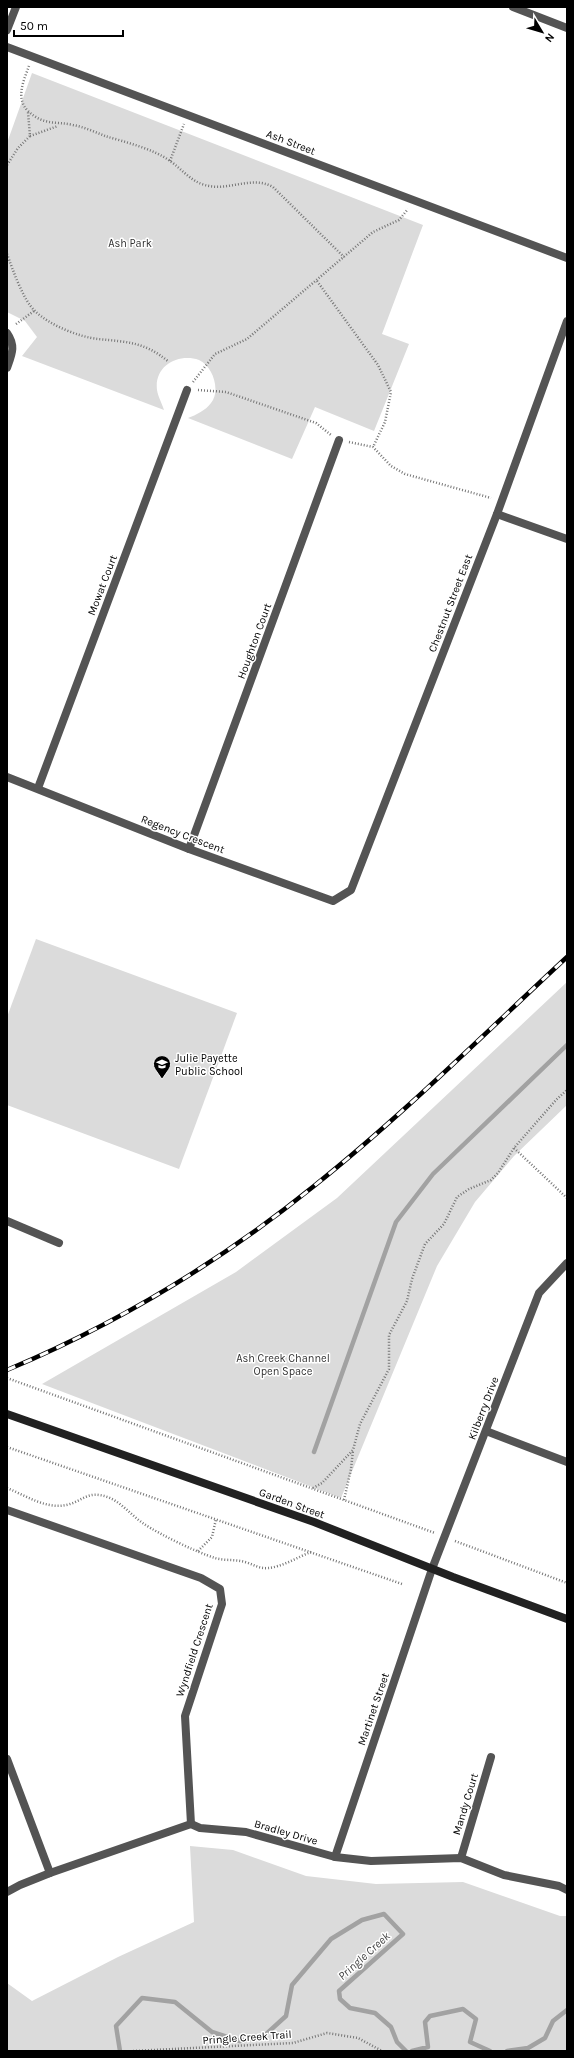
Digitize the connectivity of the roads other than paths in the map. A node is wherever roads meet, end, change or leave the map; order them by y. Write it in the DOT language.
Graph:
graph roads {
  1 [pos="16,7"];
  2 [pos="513,7"];
  3 [pos="567,28"];
  4 [pos="7,30"];
  5 [pos="7,47"];
  6 [pos="567,258"];
  7 [pos="567,321"];
  8 [pos="7,333"];
  9 [pos="7,368"];
  10 [pos="187,390"];
  11 [pos="339,440"];
  12 [pos="497,514"];
  13 [pos="567,539"];
  14 [pos="7,777"];
  15 [pos="38,788"];
  16 [pos="190,849"];
  17 [pos="351,890"];
  18 [pos="7,1221"];
  19 [pos="59,1243"];
  20 [pos="567,1263"];
  21 [pos="7,1414"];
  22 [pos="486,1431"];
  23 [pos="567,1462"];
  24 [pos="7,1510"];
  25 [pos="432,1569"];
  26 [pos="567,1619"];
  27 [pos="491,1757"];
  28 [pos="7,1759"];
  29 [pos="191,1824"];
  30 [pos="335,1857"];
  31 [pos="460,1858"];
  32 [pos="50,1873"];
  33 [pos="567,1890"];
  34 [pos="7,1892"];
  1 -- 4 [label="street"];
  2 -- 3 [label="street"];
  5 -- 6 [label="street, Ash Street"];
  7 -- 12 [label="street, Chestnut Street East"];
  8 -- 9 [label="street"];
  10 -- 15 [label="street, Mowat Court"];
  11 -- 16 [label="street, Houghton Court"];
  12 -- 13 [label="street"];
  12 -- 17 [label="street, Chestnut Street East"];
  14 -- 15 [label="street, Regency Crescent"];
  15 -- 16 [label="street, Regency Crescent"];
  16 -- 17 [label="street, Regency Crescent"];
  18 -- 19 [label="street"];
  20 -- 22 [label="street, Kilberry Drive"];
  21 -- 25 [label="street, Garden Street"];
  22 -- 23 [label="street"];
  22 -- 25 [label="street, Kilberry Drive"];
  24 -- 29 [label="street, Wyndfield Crescent"];
  25 -- 26 [label="street, Garden Street"];
  25 -- 30 [label="street, Martinet Street"];
  27 -- 31 [label="street, Mandy Court"];
  28 -- 32 [label="street"];
  29 -- 30 [label="street, Bradley Drive"];
  29 -- 32 [label="street"];
  30 -- 31 [label="street, Bradley Drive"];
  31 -- 33 [label="street, Bradley Drive"];
  32 -- 34 [label="street"];
}
